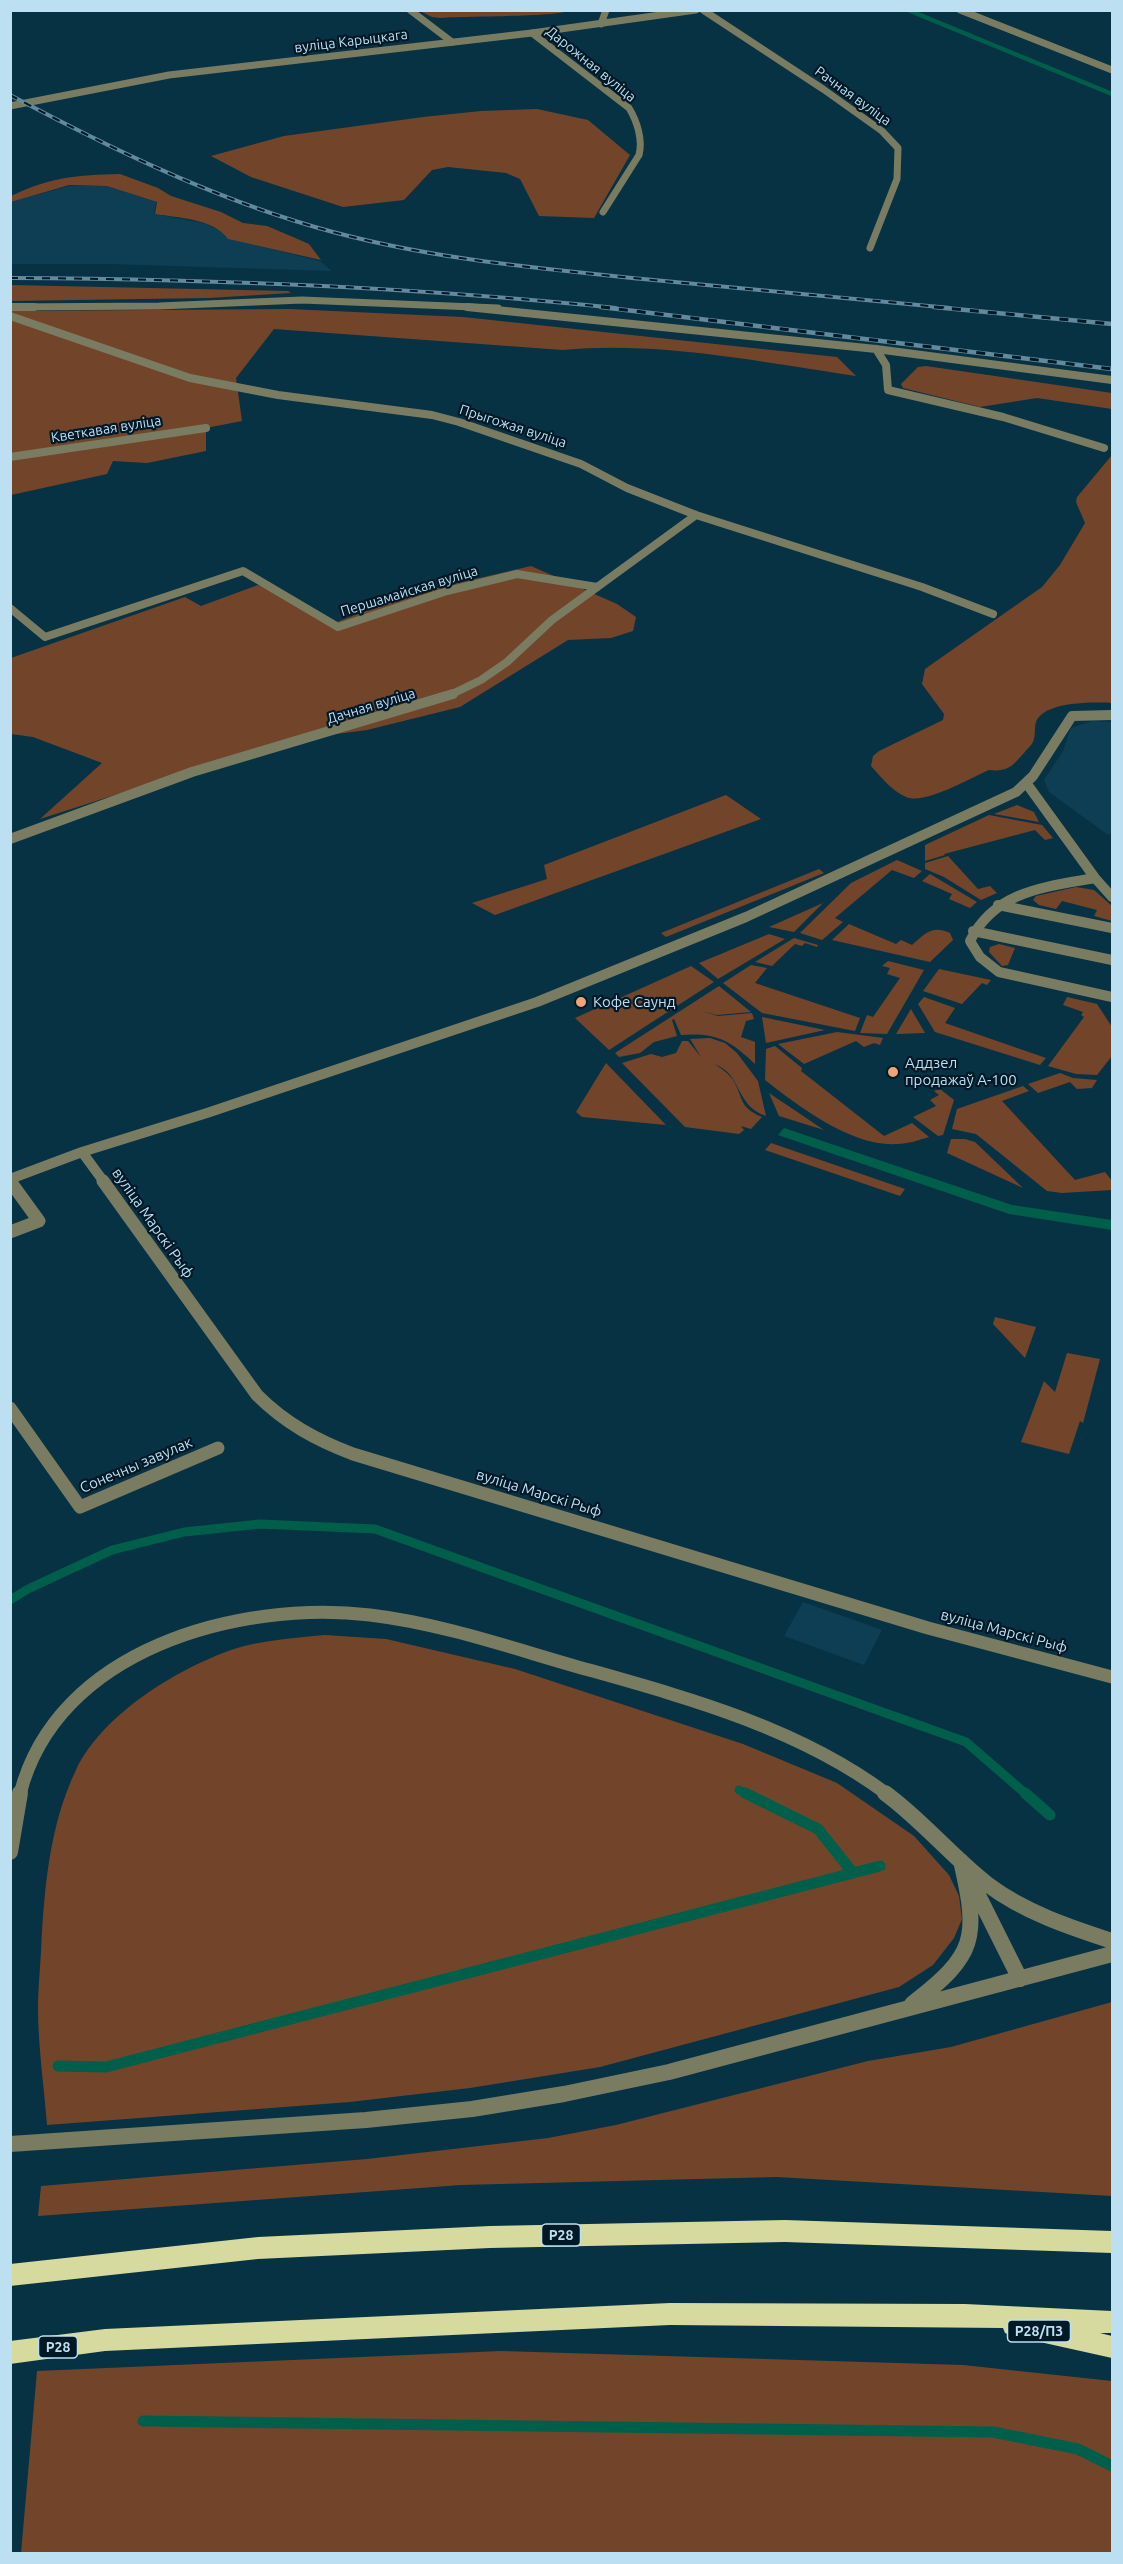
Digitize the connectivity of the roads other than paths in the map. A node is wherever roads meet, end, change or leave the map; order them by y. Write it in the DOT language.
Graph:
graph roads {
  1 [pos="410,10"];
  2 [pos="606,10"];
  3 [pos="696,10"];
  4 [pos="703,10"];
  5 [pos="960,10"];
  6 [pos="601,24"];
  7 [pos="532,33"];
  8 [pos="452,42"];
  9 [pos="1113,70"];
  10 [pos="10,106"];
  11 [pos="603,212"];
  12 [pos="870,248"];
  13 [pos="10,307"];
  14 [pos="10,316"];
  15 [pos="876,349"];
  16 [pos="1113,380"];
  17 [pos="206,428"];
  18 [pos="1104,448"];
  19 [pos="10,457"];
  20 [pos="696,515"];
  21 [pos="597,587"];
  22 [pos="10,608"];
  23 [pos="993,614"];
  24 [pos="1113,715"];
  25 [pos="1027,784"];
  26 [pos="10,839"];
  27 [pos="1095,878"];
  28 [pos="1113,897"];
  29 [pos="998,905"];
  30 [pos="1113,928"];
  31 [pos="974,931"];
  32 [pos="1113,960"];
  33 [pos="1113,997"];
  34 [pos="82,1152"];
  35 [pos="10,1180"];
  36 [pos="10,1232"];
  37 [pos="10,1408"];
  38 [pos="218,1448"];
  39 [pos="1113,1677"];
  40 [pos="10,1852"];
  41 [pos="961,1861"];
  42 [pos="1113,1941"];
  43 [pos="1113,1954"];
  44 [pos="1020,1979"];
  45 [pos="905,2010"];
  46 [pos="10,2144"];
  47 [pos="1113,2241"];
  48 [pos="10,2275"];
  49 [pos="965,2315"];
  50 [pos="1113,2322"];
  51 [pos="1113,2347"];
  52 [pos="10,2353"];
  1 -- 8 [label="street"];
  2 -- 6 [label="street"];
  3 -- 6 [label="street, вуліца Карыцкага"];
  4 -- 12 [label="street, Рачная вуліца"];
  5 -- 9 [label="street"];
  6 -- 7 [label="street, вуліца Карыцкага"];
  7 -- 8 [label="street, вуліца Карыцкага"];
  7 -- 11 [label="street, Дарожная вуліца"];
  8 -- 10 [label="street, вуліца Карыцкага"];
  13 -- 15 [label="street"];
  14 -- 20 [label="street, Прыгожая вуліца"];
  15 -- 16 [label="street"];
  15 -- 18 [label="street"];
  17 -- 19 [label="street, Кветкавая вуліца"];
  20 -- 21 [label="street, Дачная вуліца"];
  20 -- 23 [label="street, Прыгожая вуліца"];
  21 -- 22 [label="street, Першамайская вуліца"];
  21 -- 26 [label="street, Дачная вуліца"];
  24 -- 25 [label="street"];
  25 -- 27 [label="street"];
  25 -- 34 [label="street"];
  27 -- 28 [label="street"];
  27 -- 29 [label="street"];
  29 -- 30 [label="street"];
  29 -- 31 [label="street"];
  31 -- 32 [label="street"];
  31 -- 33 [label="street"];
  34 -- 35 [label="street"];
  34 -- 39 [label="street, вуліца Марскі Рыф"];
  35 -- 36 [label="street"];
  37 -- 38 [label="street, Сонечны завулак"];
  40 -- 41 [label="street"];
  41 -- 42 [label="street"];
  41 -- 44 [label="street"];
  41 -- 45 [label="street"];
  43 -- 44 [label="street"];
  44 -- 45 [label="street"];
  45 -- 46 [label="street"];
  47 -- 48 [label="highway, Р28"];
  49 -- 50 [label="highway, Р28"];
  49 -- 51 [label="highway, Р28/П3"];
  49 -- 52 [label="highway, Р28"];
}
